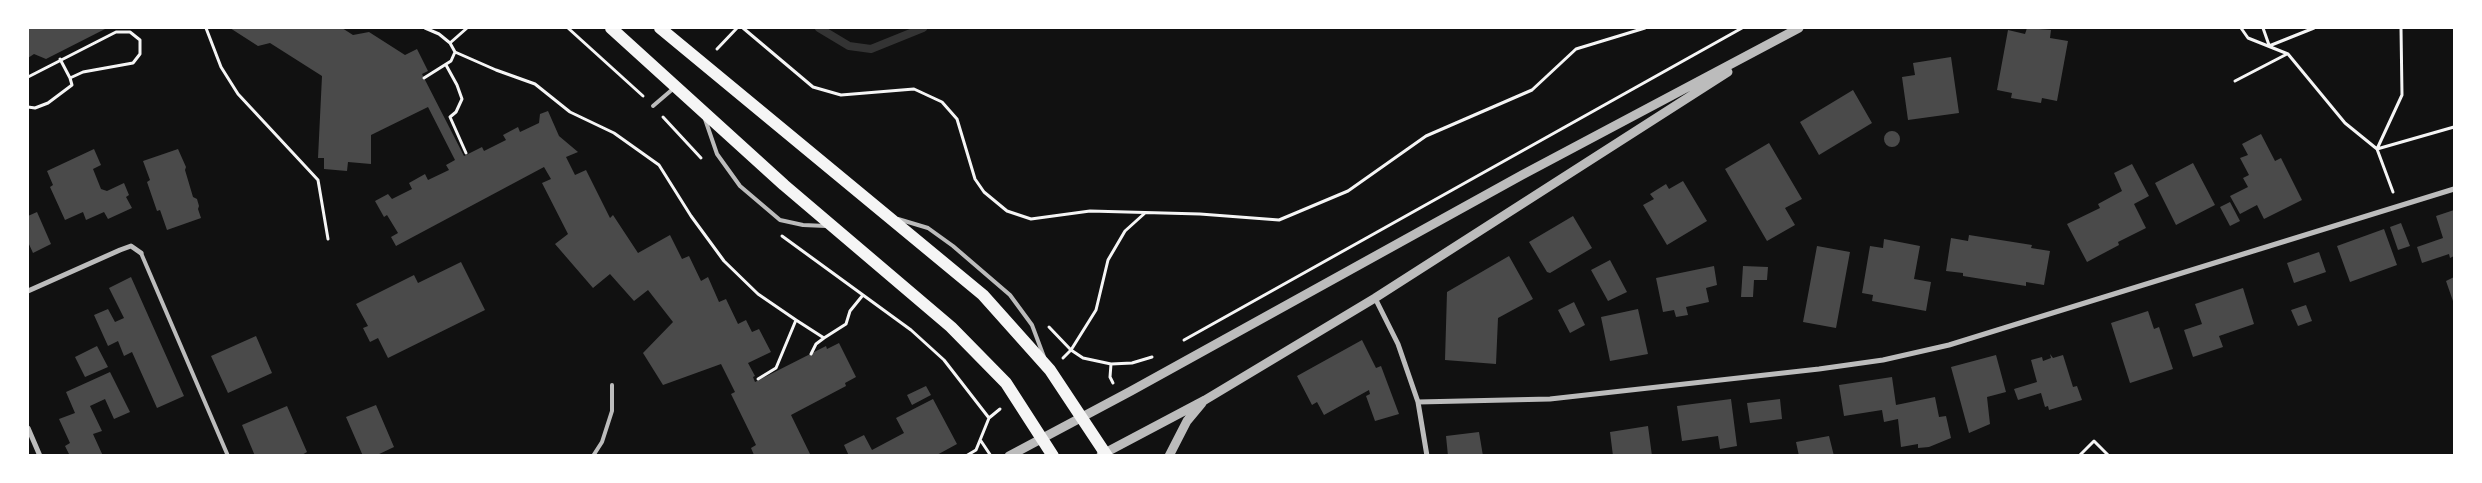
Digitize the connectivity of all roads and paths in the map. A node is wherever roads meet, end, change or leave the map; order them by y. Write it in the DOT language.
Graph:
graph roads {
  1 [pos="130,28"];
  2 [pos="206,28"];
  3 [pos="425,28"];
  4 [pos="467,28"];
  5 [pos="611,28"];
  6 [pos="660,28"];
  7 [pos="737,28"];
  8 [pos="743,28"];
  9 [pos="1645,28"];
  10 [pos="1742,28"];
  11 [pos="1800,28"];
  12 [pos="2241,28"];
  13 [pos="2264,28"];
  14 [pos="2314,28"];
  15 [pos="2401,28"];
  16 [pos="130,32"];
  17 [pos="450,43"];
  18 [pos="1768,46"];
  19 [pos="2270,46"];
  20 [pos="717,49"];
  21 [pos="455,52"];
  22 [pos="2288,54"];
  23 [pos="60,59"];
  24 [pos="446,65"];
  25 [pos="28,77"];
  26 [pos="70,78"];
  27 [pos="424,78"];
  28 [pos="2235,81"];
  29 [pos="675,88"];
  30 [pos="653,106"];
  31 [pos="28,107"];
  32 [pos="704,114"];
  33 [pos="2454,128"];
  34 [pos="2377,149"];
  35 [pos="466,153"];
  36 [pos="2454,189"];
  37 [pos="2399,207"];
  38 [pos="1146,212"];
  39 [pos="887,215"];
  40 [pos="834,226"];
  41 [pos="328,239"];
  42 [pos="141,252"];
  43 [pos="28,291"];
  44 [pos="864,295"];
  45 [pos="1375,298"];
  46 [pos="796,320"];
  47 [pos="824,338"];
  48 [pos="1177,343"];
  49 [pos="1160,353"];
  50 [pos="811,354"];
  51 [pos="1050,370"];
  52 [pos="758,379"];
  53 [pos="612,385"];
  54 [pos="1205,400"];
  55 [pos="1418,402"];
  56 [pos="1083,417"];
  57 [pos="989,418"];
  58 [pos="28,428"];
  59 [pos="1042,437"];
  60 [pos="981,441"];
  61 [pos="1105,455"];
  62 [pos="40,456"];
  63 [pos="228,456"];
  64 [pos="593,456"];
  65 [pos="966,456"];
  66 [pos="991,456"];
  67 [pos="1009,456"];
  68 [pos="1053,456"];
  69 [pos="1169,456"];
  70 [pos="1426,456"];
  71 [pos="2079,456"];
  72 [pos="2108,456"];
  1 -- 16 [label="path"];
  2 -- 41 [label="path"];
  3 -- 17 [label="path"];
  4 -- 17 [label="path"];
  5 -- 29 [label="main road"];
  6 -- 39 [label="main road"];
  7 -- 20 [label="path"];
  8 -- 38 [label="path"];
  9 -- 38 [label="path"];
  10 -- 48 [label="path"];
  11 -- 18 [label="street"];
  12 -- 19 [label="path"];
  13 -- 19 [label="path"];
  14 -- 19 [label="path"];
  15 -- 34 [label="path"];
  16 -- 23 [label="path"];
  16 -- 26 [label="path"];
  17 -- 21 [label="path"];
  18 -- 45 [label="street"];
  18 -- 56 [label="street"];
  19 -- 22 [label="path"];
  21 -- 24 [label="path"];
  21 -- 46 [label="path"];
  22 -- 28 [label="path"];
  22 -- 34 [label="path"];
  23 -- 25 [label="path"];
  23 -- 26 [label="path"];
  24 -- 27 [label="path"];
  24 -- 35 [label="path"];
  26 -- 31 [label="path"];
  29 -- 30 [label="lane"];
  29 -- 32 [label="main road"];
  32 -- 40 [label="main road"];
  32 -- 40 [label="lane"];
  33 -- 34 [label="path"];
  34 -- 37 [label="path"];
  36 -- 37 [label="street"];
  37 -- 55 [label="street"];
  38 -- 49 [label="path"];
  39 -- 51 [label="main road"];
  39 -- 51 [label="lane"];
  40 -- 59 [label="main road"];
  42 -- 43 [label="street"];
  42 -- 63 [label="lane"];
  44 -- 47 [label="path"];
  45 -- 54 [label="street"];
  45 -- 55 [label="street"];
  46 -- 47 [label="path"];
  46 -- 52 [label="path"];
  47 -- 50 [label="path"];
  51 -- 56 [label="main road"];
  53 -- 64 [label="lane"];
  54 -- 61 [label="street"];
  54 -- 69 [label="street"];
  55 -- 70 [label="street"];
  56 -- 59 [label="street"];
  56 -- 61 [label="main road"];
  57 -- 60 [label="path"];
  58 -- 62 [label="street"];
  59 -- 67 [label="street"];
  59 -- 68 [label="main road"];
  60 -- 65 [label="path"];
  60 -- 66 [label="path"];
  71 -- 72 [label="path"];
}
